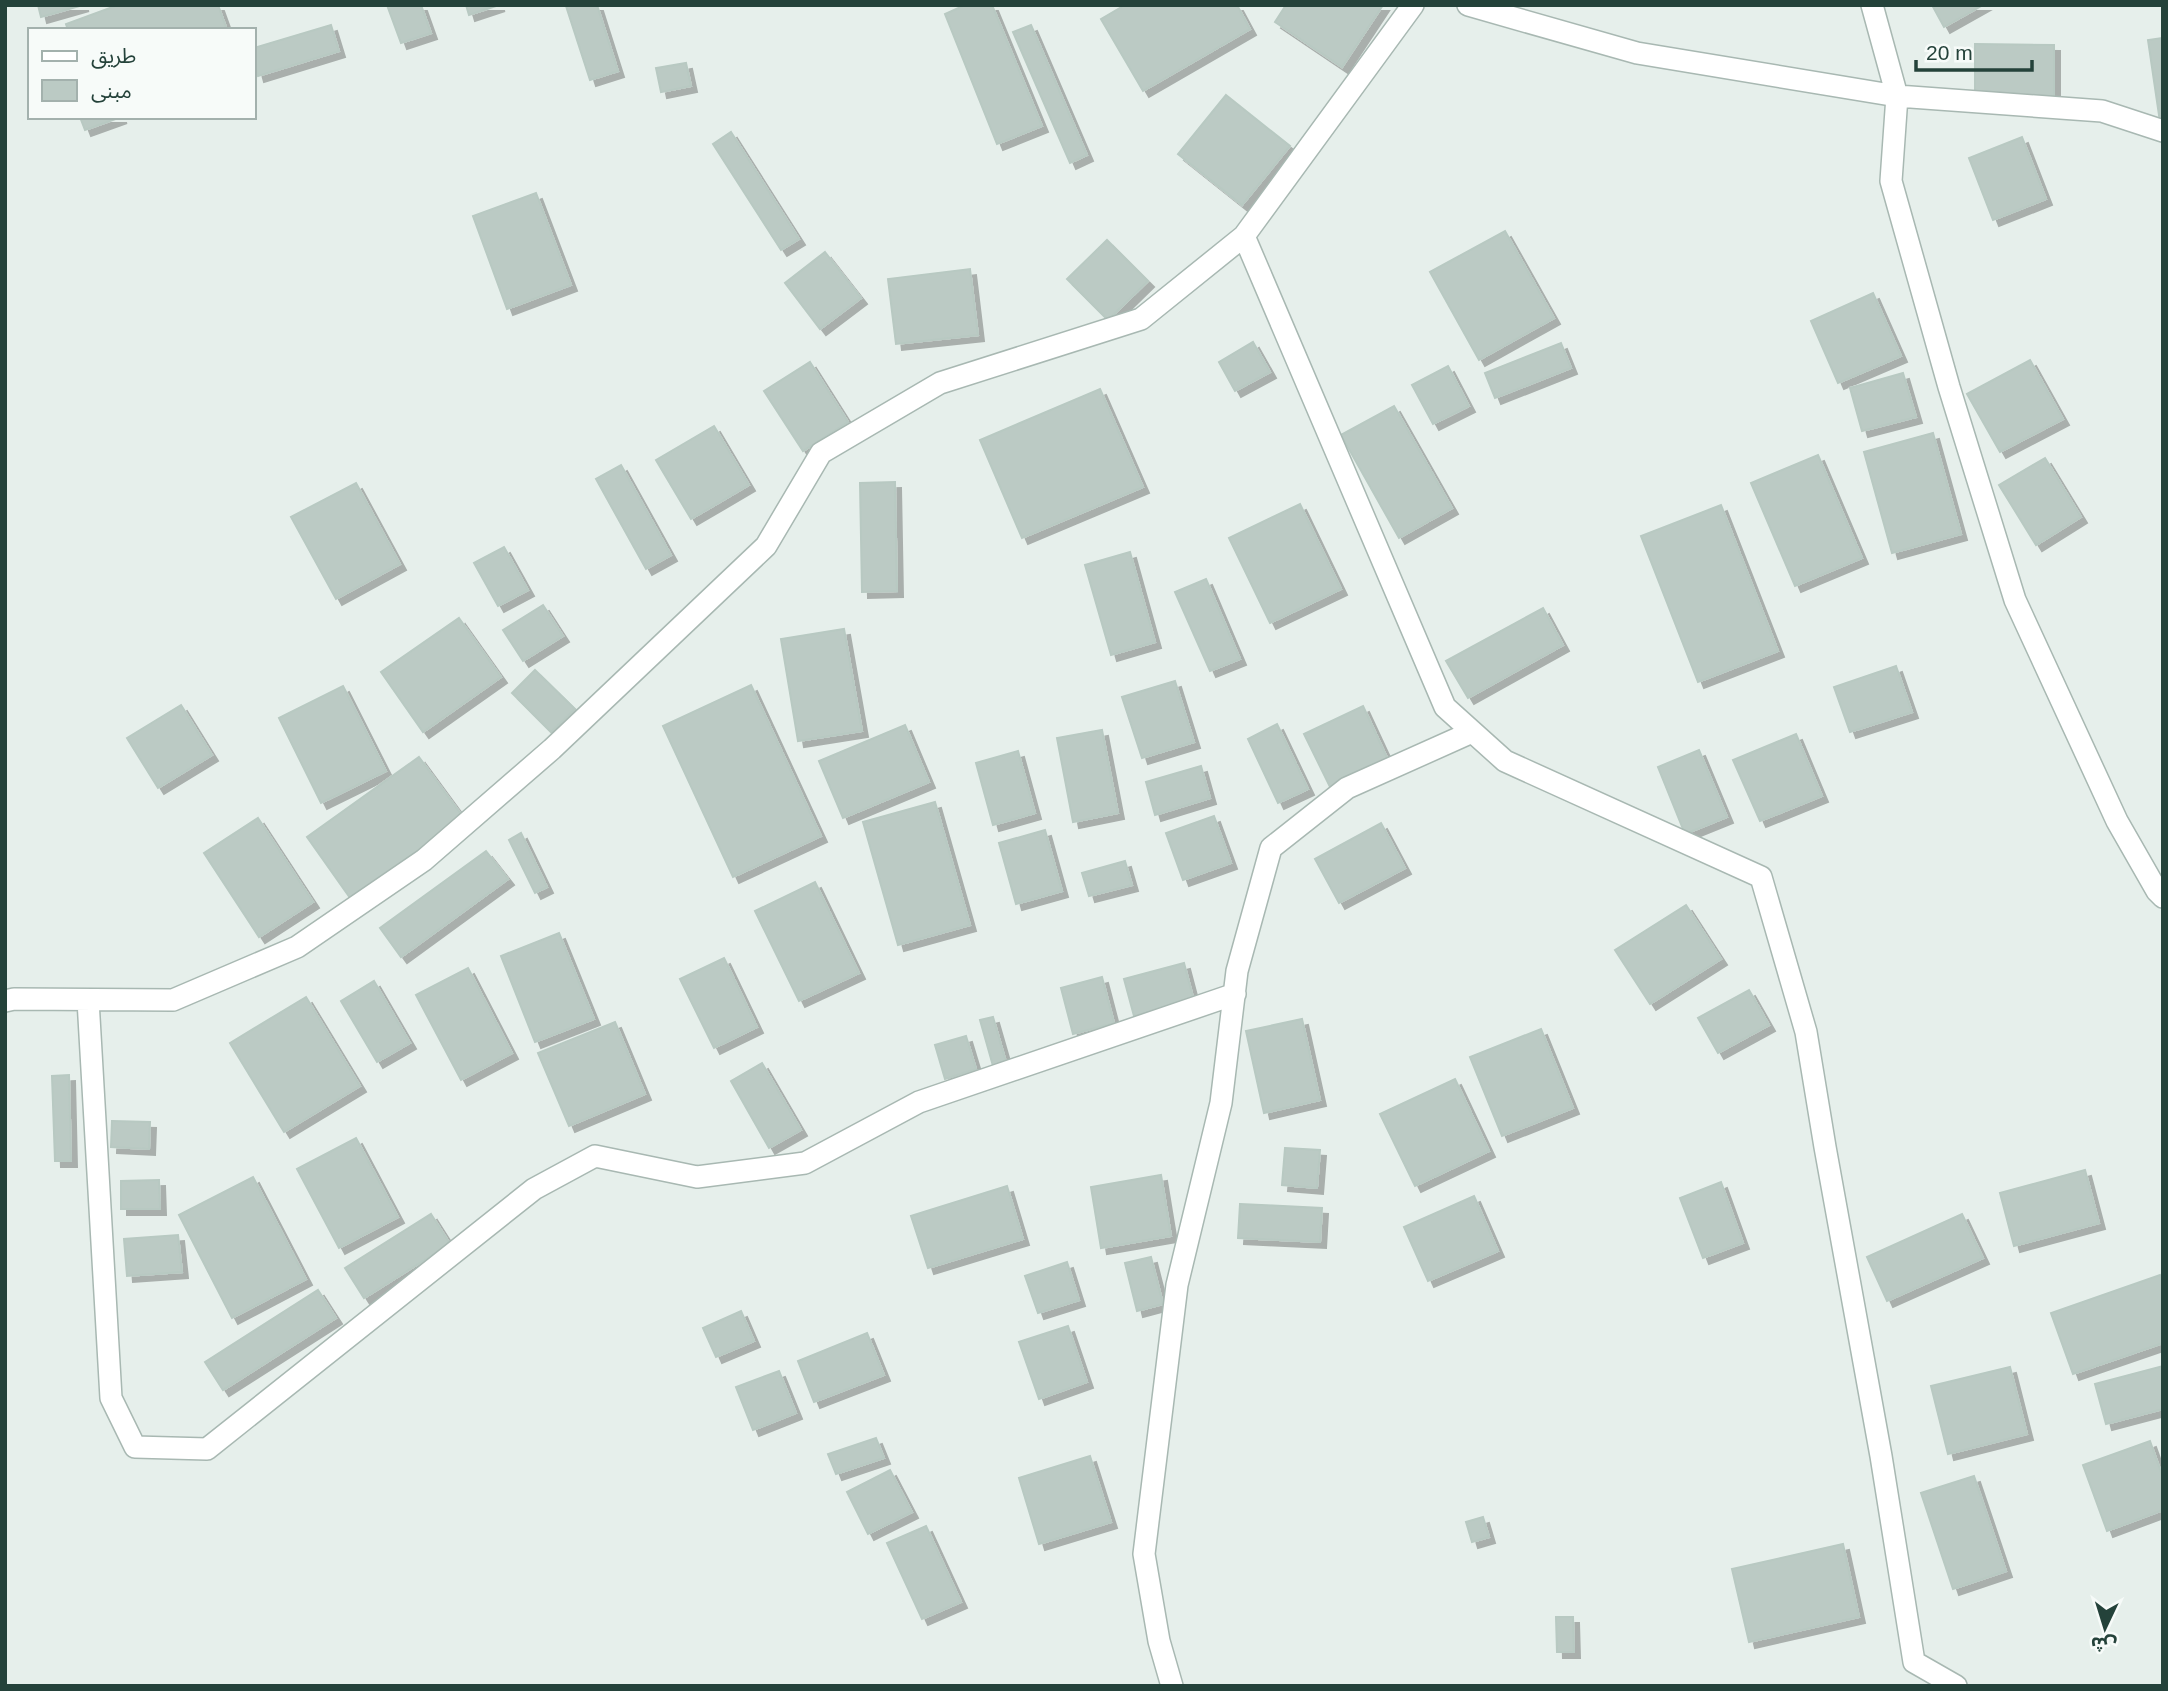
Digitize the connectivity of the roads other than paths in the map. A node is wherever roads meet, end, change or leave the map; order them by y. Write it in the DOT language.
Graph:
graph roads {
  1 [pos="1413,5"];
  2 [pos="1468,5"];
  3 [pos="1872,5"];
  4 [pos="1897,96"];
  5 [pos="2163,131"];
  6 [pos="1244,236"];
  7 [pos="1472,732"];
  8 [pos="2163,897"];
  9 [pos="1235,994"];
  10 [pos="88,1000"];
  11 [pos="5,1001"];
  12 [pos="1914,1662"];
  13 [pos="1172,1686"];
  14 [pos="1919,1686"];
  15 [pos="1956,1686"];
  1 -- 6 [label="street"];
  2 -- 4 [label="street"];
  3 -- 4 [label="street"];
  4 -- 5 [label="street"];
  4 -- 8 [label="street"];
  6 -- 7 [label="street"];
  6 -- 10 [label="street"];
  7 -- 9 [label="street"];
  7 -- 12 [label="street"];
  9 -- 10 [label="street"];
  9 -- 13 [label="street"];
  10 -- 11 [label="street"];
  12 -- 14 [label="street"];
  12 -- 15 [label="street"];
}
